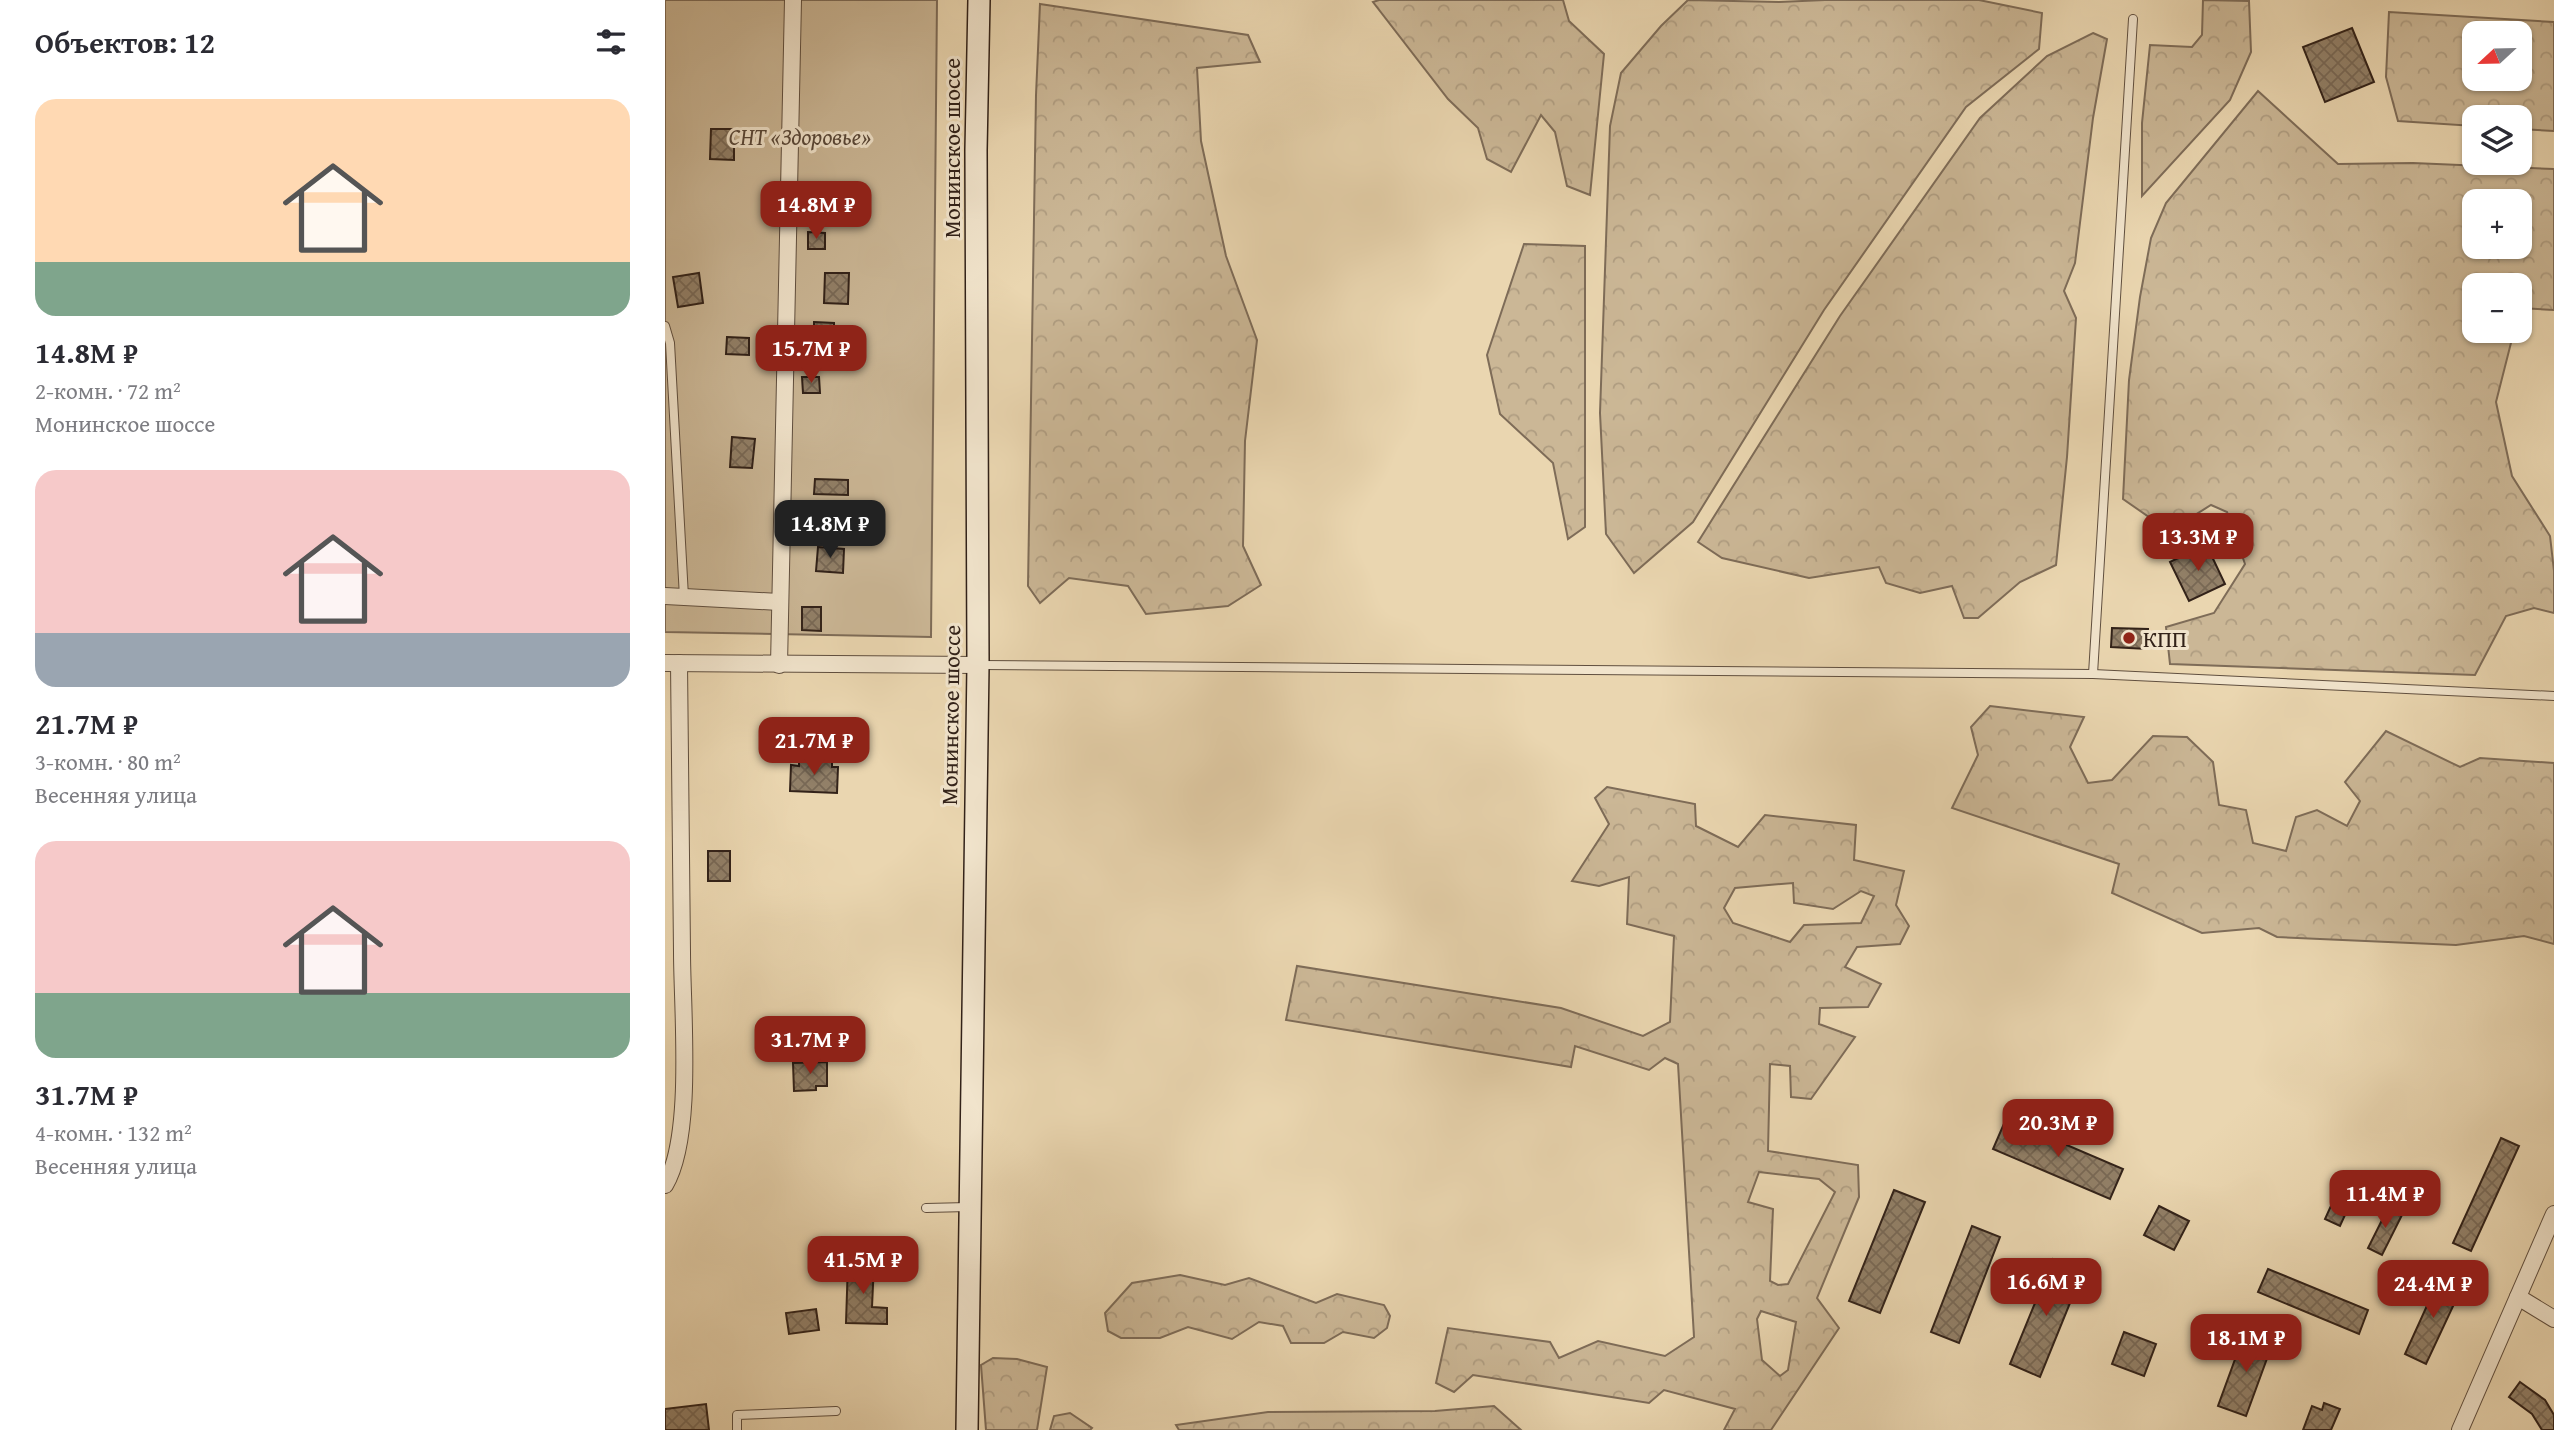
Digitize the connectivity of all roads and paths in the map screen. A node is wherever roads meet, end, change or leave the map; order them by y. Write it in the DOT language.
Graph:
graph roads {
  1 [pos="793,0"];
  2 [pos="979,0"];
  3 [pos="2133,19"];
  4 [pos="665,326"];
  5 [pos="665,596"];
  6 [pos="684,597"];
  7 [pos="779,602"];
  8 [pos="672,663"];
  9 [pos="779,665"];
  10 [pos="978,665"];
  11 [pos="2093,674"];
  12 [pos="2554,696"];
  13 [pos="665,1185"];
  14 [pos="970,1206"];
  15 [pos="926,1208"];
  16 [pos="2554,1214"];
  17 [pos="2518,1297"];
  18 [pos="2554,1319"];
  19 [pos="836,1411"];
  20 [pos="737,1430"];
  21 [pos="967,1430"];
  22 [pos="2460,1430"];
  1 -- 7 [label="street"];
  2 -- 10 [label="main road, Монинское шоссе"];
  3 -- 11 [label="lane"];
  4 -- 6 [label="lane"];
  5 -- 6 [label="street"];
  6 -- 7 [label="street"];
  7 -- 9 [label="street"];
  8 -- 9 [label="street"];
  8 -- 13 [label="street"];
  9 -- 10 [label="street"];
  10 -- 11 [label="lane"];
  10 -- 14 [label="main road, Монинское шоссе"];
  11 -- 12 [label="lane"];
  14 -- 15 [label="lane"];
  14 -- 21 [label="main road, Монинское шоссе"];
  16 -- 17 [label="street"];
  17 -- 18 [label="street"];
  17 -- 22 [label="street"];
  19 -- 20 [label="lane"];
}
